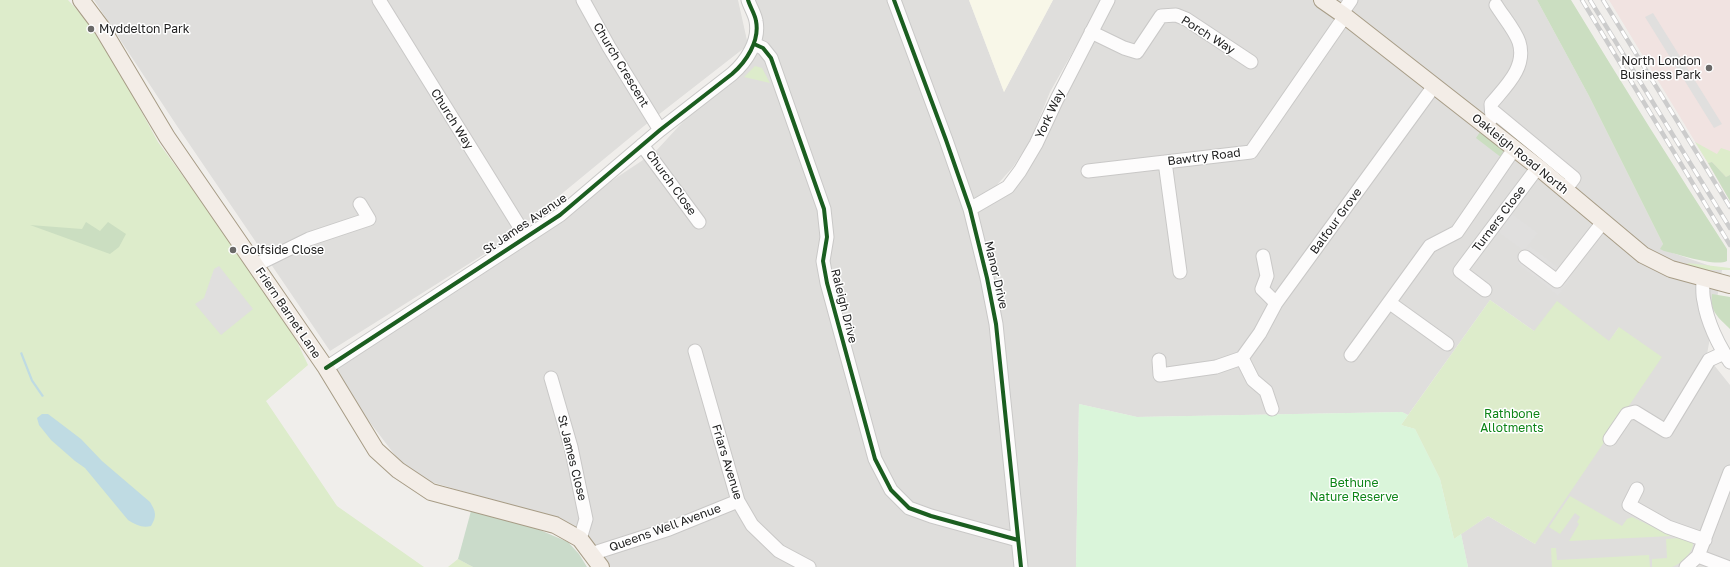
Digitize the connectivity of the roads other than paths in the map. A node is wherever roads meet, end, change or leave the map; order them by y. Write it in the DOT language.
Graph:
graph roads {
  1 [pos="81,0"];
  2 [pos="379,0"];
  3 [pos="583,0"];
  4 [pos="748,0"];
  5 [pos="894,0"];
  6 [pos="1108,0"];
  7 [pos="1322,0"];
  8 [pos="1351,0"];
  9 [pos="1496,5"];
  10 [pos="1343,15"];
  11 [pos="1091,32"];
  12 [pos="754,44"];
  13 [pos="1251,62"];
  14 [pos="1434,86"];
  15 [pos="1493,111"];
  16 [pos="1485,125"];
  17 [pos="660,130"];
  18 [pos="642,145"];
  19 [pos="1514,149"];
  20 [pos="1165,162"];
  21 [pos="1538,167"];
  22 [pos="1088,171"];
  23 [pos="1565,190"];
  24 [pos="360,204"];
  25 [pos="970,209"];
  26 [pos="699,222"];
  27 [pos="1603,222"];
  28 [pos="526,237"];
  29 [pos="1263,256"];
  30 [pos="1525,257"];
  31 [pos="256,265"];
  32 [pos="1180,272"];
  33 [pos="1703,278"];
  34 [pos="1729,285"];
  35 [pos="1485,290"];
  36 [pos="1276,302"];
  37 [pos="1390,303"];
  38 [pos="1447,344"];
  39 [pos="695,351"];
  40 [pos="1351,355"];
  41 [pos="1242,358"];
  42 [pos="1727,358"];
  43 [pos="1159,360"];
  44 [pos="326,368"];
  45 [pos="551,378"];
  46 [pos="1272,409"];
  47 [pos="1610,439"];
  48 [pos="1730,472"];
  49 [pos="1637,490"];
  50 [pos="738,501"];
  51 [pos="580,539"];
  52 [pos="1018,540"];
  53 [pos="1705,540"];
  54 [pos="591,554"];
  55 [pos="1698,556"];
  56 [pos="600,567"];
  57 [pos="810,567"];
  58 [pos="1021,567"];
  59 [pos="1686,567"];
  60 [pos="1726,567"];
  1 -- 31 [label="main road, Friern Barnet Lane"];
  2 -- 28 [label="street, Church Way"];
  3 -- 17 [label="street, Church Crescent"];
  4 -- 12 [label="street"];
  5 -- 25 [label="street, Manor Drive"];
  6 -- 11 [label="street, York Way"];
  7 -- 10 [label="main road, Oakleigh Road North"];
  8 -- 10 [label="street, Bawtry Road"];
  9 -- 15 [label="street"];
  10 -- 14 [label="main road, Oakleigh Road North"];
  10 -- 20 [label="street, Bawtry Road"];
  11 -- 13 [label="street, Porch Way"];
  11 -- 25 [label="street, York Way"];
  12 -- 17 [label="street, St James Avenue"];
  12 -- 52 [label="street, Raleigh Drive"];
  14 -- 16 [label="main road, Oakleigh Road North"];
  14 -- 36 [label="street, Balfour Grove"];
  15 -- 16 [label="street"];
  15 -- 23 [label="street"];
  16 -- 19 [label="main road, Oakleigh Road North"];
  17 -- 18 [label="street, St James Avenue"];
  18 -- 26 [label="street, Church Close"];
  18 -- 28 [label="street, St James Avenue"];
  19 -- 21 [label="main road, Oakleigh Road North"];
  19 -- 37 [label="street"];
  20 -- 22 [label="street, Bawtry Road"];
  20 -- 32 [label="street"];
  21 -- 23 [label="main road, Oakleigh Road North"];
  21 -- 35 [label="street, Turners Close"];
  23 -- 27 [label="main road, Oakleigh Road North"];
  24 -- 31 [label="street"];
  25 -- 52 [label="street, Manor Drive"];
  27 -- 30 [label="street"];
  27 -- 33 [label="main road, Oakleigh Road North"];
  28 -- 44 [label="street, St James Avenue"];
  29 -- 36 [label="street"];
  31 -- 44 [label="main road, Friern Barnet Lane"];
  33 -- 34 [label="main road, Oakleigh Road North"];
  33 -- 42 [label="street"];
  36 -- 41 [label="street, Balfour Grove"];
  37 -- 38 [label="street"];
  37 -- 40 [label="street"];
  39 -- 50 [label="street, Friars Avenue"];
  41 -- 43 [label="street"];
  41 -- 46 [label="street"];
  42 -- 47 [label="street"];
  44 -- 51 [label="main road, Friern Barnet Lane"];
  45 -- 51 [label="street, St James Close"];
  48 -- 53 [label="street"];
  49 -- 53 [label="street"];
  50 -- 54 [label="street, Queens Well Avenue"];
  50 -- 57 [label="street, Friars Avenue"];
  51 -- 54 [label="main road, Friern Barnet Lane"];
  52 -- 58 [label="street, Manor Drive"];
  53 -- 55 [label="street"];
  54 -- 56 [label="main road, Friern Barnet Lane"];
  55 -- 59 [label="street"];
  55 -- 60 [label="street"];
}
